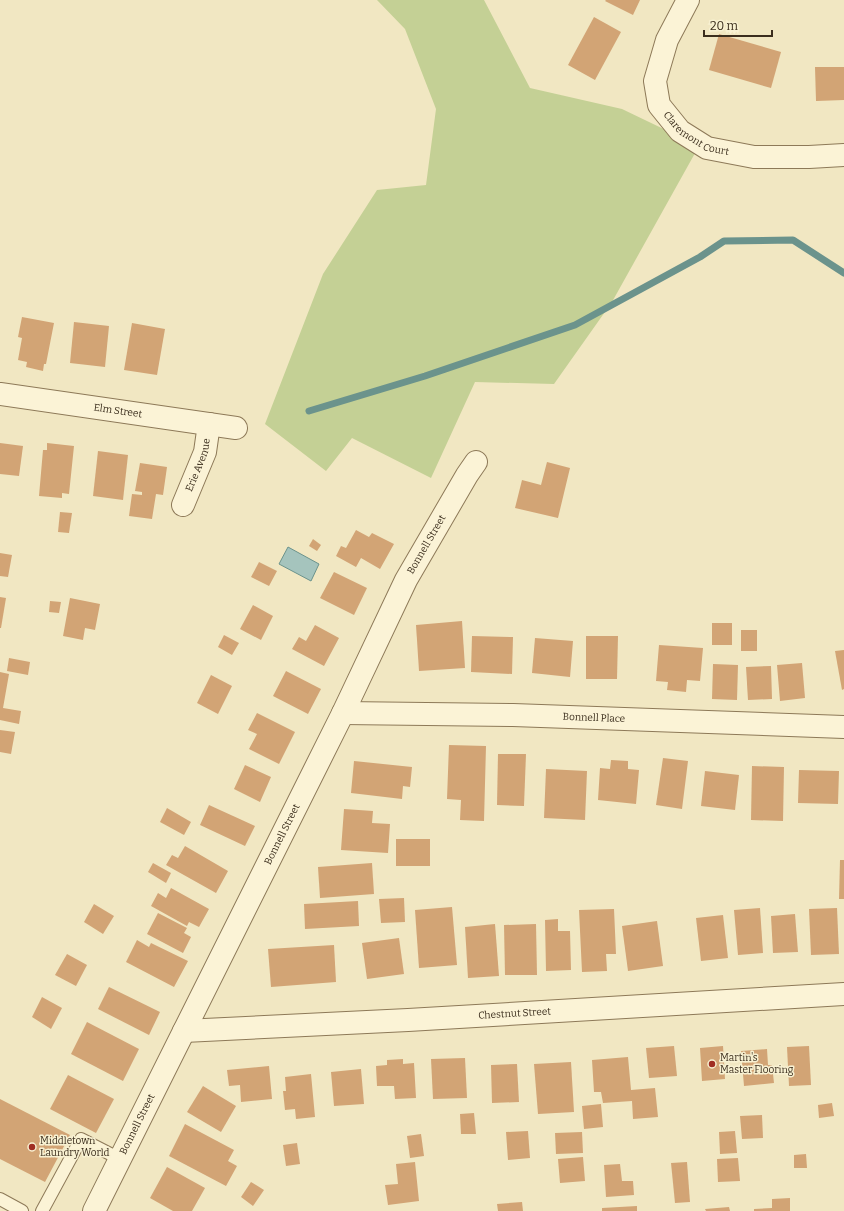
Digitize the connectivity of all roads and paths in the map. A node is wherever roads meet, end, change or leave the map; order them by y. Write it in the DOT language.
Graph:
graph roads {
  1 [pos="688,0"];
  2 [pos="844,155"];
  3 [pos="0,394"];
  4 [pos="209,424"];
  5 [pos="236,428"];
  6 [pos="476,462"];
  7 [pos="183,505"];
  8 [pos="343,713"];
  9 [pos="844,727"];
  10 [pos="844,994"];
  11 [pos="184,1031"];
  12 [pos="120,1159"];
  13 [pos="3,1204"];
  14 [pos="22,1211"];
  15 [pos="42,1211"];
  16 [pos="94,1211"];
  1 -- 2 [label="street, Claremont Court"];
  3 -- 4 [label="street, Elm Street"];
  4 -- 5 [label="street, Elm Street"];
  4 -- 7 [label="street, Erie Avenue"];
  6 -- 8 [label="street, Bonnell Street"];
  8 -- 9 [label="street, Bonnell Place"];
  8 -- 11 [label="street, Bonnell Street"];
  10 -- 11 [label="street, Chestnut Street"];
  11 -- 12 [label="street, Bonnell Street"];
  12 -- 15 [label="lane"];
  12 -- 16 [label="street, Bonnell Street"];
  13 -- 14 [label="lane"];
}
